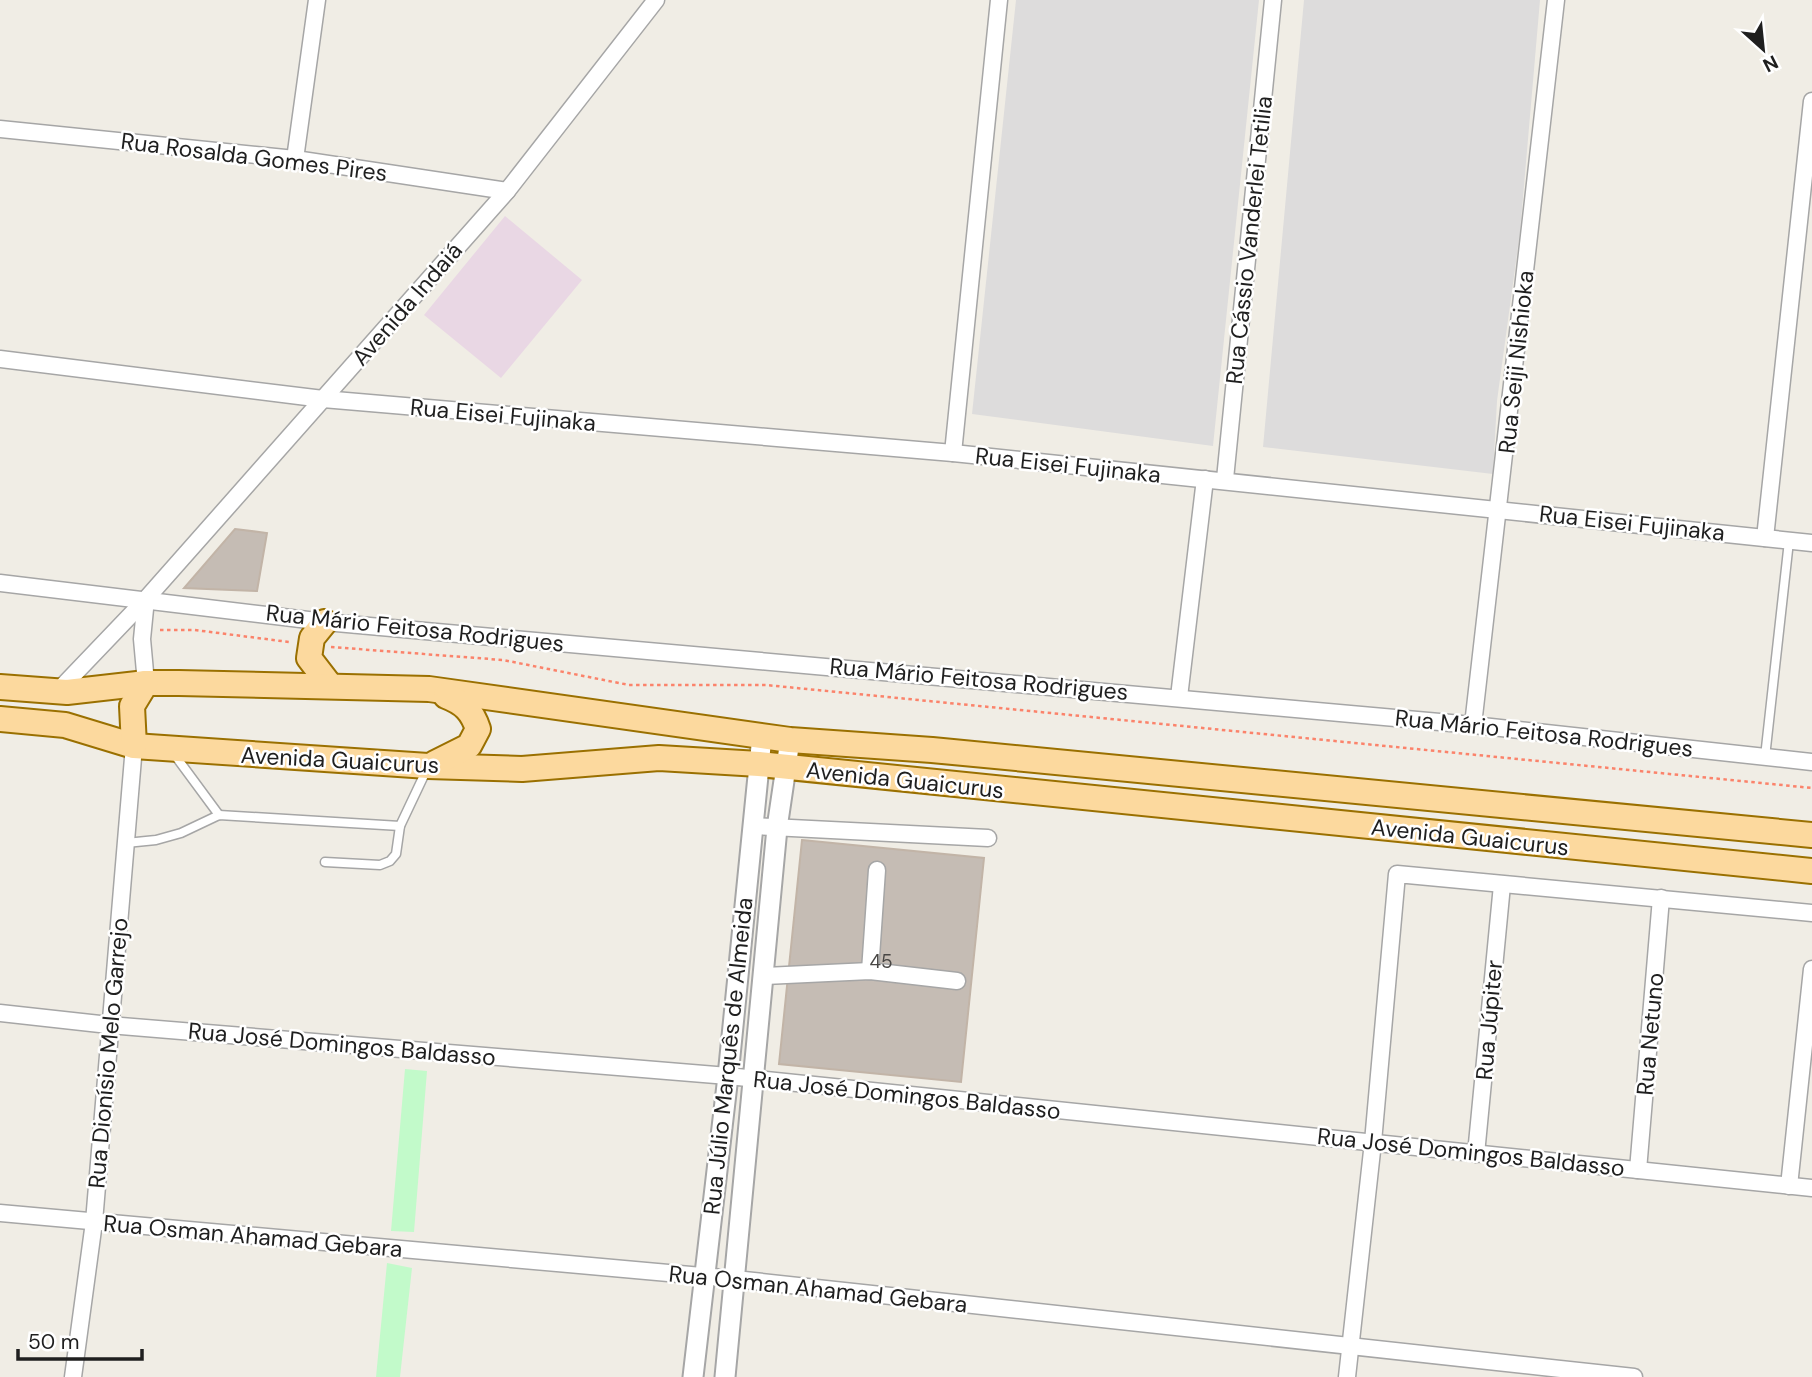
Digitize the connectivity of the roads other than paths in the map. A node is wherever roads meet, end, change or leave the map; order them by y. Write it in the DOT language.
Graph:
graph roads {
  1 [pos="317,0"];
  2 [pos="656,0"];
  3 [pos="999,0"];
  4 [pos="1273,0"];
  5 [pos="1556,0"];
  6 [pos="1812,101"];
  7 [pos="0,129"];
  8 [pos="295,159"];
  9 [pos="507,191"];
  10 [pos="0,359"];
  11 [pos="323,399"];
  12 [pos="953,453"];
  13 [pos="1205,479"];
  14 [pos="1225,479"];
  15 [pos="1500,509"];
  16 [pos="1765,538"];
  17 [pos="1789,541"];
  18 [pos="1812,543"];
  19 [pos="0,583"];
  20 [pos="146,599"];
  21 [pos="325,622"];
  22 [pos="146,682"];
  23 [pos="329,684"];
  24 [pos="0,687"];
  25 [pos="429,689"];
  26 [pos="58,691"];
  27 [pos="1179,697"];
  28 [pos="0,719"];
  29 [pos="1474,724"];
  30 [pos="762,736"];
  31 [pos="790,740"];
  32 [pos="170,748"];
  33 [pos="1765,757"];
  34 [pos="133,758"];
  35 [pos="1812,762"];
  36 [pos="759,764"];
  37 [pos="428,766"];
  38 [pos="787,768"];
  39 [pos="219,815"];
  40 [pos="400,826"];
  41 [pos="752,826"];
  42 [pos="777,828"];
  43 [pos="1812,835"];
  44 [pos="988,838"];
  45 [pos="126,843"];
  46 [pos="325,862"];
  47 [pos="877,870"];
  48 [pos="1812,871"];
  49 [pos="1502,885"];
  50 [pos="1661,898"];
  51 [pos="1812,913"];
  52 [pos="1812,969"];
  53 [pos="870,971"];
  54 [pos="765,976"];
  55 [pos="957,981"];
  56 [pos="0,1013"];
  57 [pos="109,1025"];
  58 [pos="728,1076"];
  59 [pos="753,1080"];
  60 [pos="1373,1142"];
  61 [pos="1476,1154"];
  62 [pos="1638,1170"];
  63 [pos="1789,1186"];
  64 [pos="1812,1188"];
  65 [pos="0,1213"];
  66 [pos="93,1222"];
  67 [pos="704,1276"];
  68 [pos="735,1279"];
  69 [pos="1350,1348"];
  70 [pos="73,1377"];
  71 [pos="694,1377"];
  72 [pos="725,1377"];
  73 [pos="1347,1377"];
  74 [pos="1634,1377"];
  1 -- 8 [label="street"];
  2 -- 9 [label="street, Avenida Indaiá"];
  3 -- 12 [label="street"];
  4 -- 14 [label="street, Rua Cássio Vanderlei Tetilia"];
  5 -- 15 [label="street, Rua Seiji Nishioka"];
  6 -- 16 [label="street"];
  7 -- 8 [label="street, Rua Rosalda Gomes Pires"];
  8 -- 9 [label="street, Rua Rosalda Gomes Pires"];
  9 -- 11 [label="street, Avenida Indaiá"];
  10 -- 11 [label="street, Rua Eisei Fujinaka"];
  11 -- 12 [label="street, Rua Eisei Fujinaka"];
  11 -- 20 [label="street, Avenida Indaiá"];
  12 -- 13 [label="street, Rua Eisei Fujinaka"];
  13 -- 14 [label="street, Rua Eisei Fujinaka"];
  13 -- 27 [label="street"];
  14 -- 15 [label="street, Rua Eisei Fujinaka"];
  15 -- 16 [label="street, Rua Eisei Fujinaka"];
  15 -- 29 [label="street, Rua Seiji Nishioka"];
  16 -- 17 [label="street, Rua Eisei Fujinaka"];
  17 -- 18 [label="street, Rua Eisei Fujinaka"];
  17 -- 33 [label="lane"];
  19 -- 20 [label="street, Rua Mário Feitosa Rodrigues"];
  20 -- 21 [label="street, Rua Mário Feitosa Rodrigues"];
  20 -- 22 [label="street"];
  20 -- 26 [label="street, Avenida Indaiá"];
  21 -- 23 [label="main road"];
  21 -- 27 [label="street, Rua Mário Feitosa Rodrigues"];
  22 -- 23 [label="main road, Avenida Guaicurus"];
  22 -- 26 [label="main road, Avenida Guaicurus"];
  22 -- 34 [label="main road"];
  23 -- 25 [label="main road, Avenida Guaicurus"];
  24 -- 26 [label="main road, Avenida Guaicurus"];
  25 -- 30 [label="main road, Avenida Guaicurus"];
  25 -- 37 [label="main road"];
  27 -- 29 [label="street, Rua Mário Feitosa Rodrigues"];
  28 -- 34 [label="main road, Avenida Guaicurus"];
  29 -- 33 [label="street, Rua Mário Feitosa Rodrigues"];
  30 -- 31 [label="main road, Avenida Guaicurus"];
  30 -- 36 [label="street, Rua Júlio Marquês de Almeida"];
  31 -- 38 [label="street, Rua Júlio Marquês de Almeida"];
  31 -- 43 [label="main road, Avenida Guaicurus"];
  32 -- 34 [label="main road, Avenida Guaicurus"];
  32 -- 37 [label="main road, Avenida Guaicurus"];
  32 -- 39 [label="lane"];
  33 -- 35 [label="street, Rua Mário Feitosa Rodrigues"];
  34 -- 45 [label="street, Rua Dionísio Melo Garrejo"];
  36 -- 37 [label="main road, Avenida Guaicurus"];
  36 -- 38 [label="main road, Avenida Guaicurus"];
  36 -- 41 [label="street, Rua Júlio Marquês de Almeida"];
  37 -- 40 [label="lane"];
  38 -- 42 [label="street, Rua Júlio Marquês de Almeida"];
  38 -- 48 [label="main road, Avenida Guaicurus"];
  39 -- 40 [label="lane"];
  39 -- 45 [label="lane"];
  40 -- 46 [label="lane"];
  41 -- 42 [label="street"];
  41 -- 58 [label="street, Rua Júlio Marquês de Almeida"];
  42 -- 44 [label="street"];
  42 -- 54 [label="street, Rua Júlio Marquês de Almeida"];
  45 -- 57 [label="street, Rua Dionísio Melo Garrejo"];
  47 -- 53 [label="street"];
  49 -- 50 [label="street"];
  49 -- 60 [label="street"];
  49 -- 61 [label="street, Rua Júpiter"];
  50 -- 51 [label="street"];
  50 -- 62 [label="street, Rua Netuno"];
  52 -- 63 [label="street"];
  53 -- 54 [label="street"];
  53 -- 55 [label="street"];
  54 -- 59 [label="street, Rua Júlio Marquês de Almeida"];
  56 -- 57 [label="street, Rua José Domingos Baldasso"];
  57 -- 58 [label="street, Rua José Domingos Baldasso"];
  57 -- 66 [label="street, Rua Dionísio Melo Garrejo"];
  58 -- 59 [label="street, Rua José Domingos Baldasso"];
  58 -- 67 [label="street, Rua Júlio Marquês de Almeida"];
  59 -- 60 [label="street, Rua José Domingos Baldasso"];
  59 -- 68 [label="street, Rua Júlio Marquês de Almeida"];
  60 -- 61 [label="street, Rua José Domingos Baldasso"];
  60 -- 69 [label="street"];
  61 -- 62 [label="street, Rua José Domingos Baldasso"];
  62 -- 63 [label="street, Rua José Domingos Baldasso"];
  63 -- 64 [label="street, Rua José Domingos Baldasso"];
  65 -- 66 [label="street, Rua Osman Ahamad Gebara"];
  66 -- 67 [label="street, Rua Osman Ahamad Gebara"];
  66 -- 70 [label="street, Rua Dionísio Melo Garrejo"];
  67 -- 68 [label="street, Rua Osman Ahamad Gebara"];
  67 -- 71 [label="street, Rua Júlio Marquês de Almeida"];
  68 -- 69 [label="street, Rua Osman Ahamad Gebara"];
  68 -- 72 [label="street, Rua Júlio Marquês de Almeida"];
  69 -- 73 [label="street"];
  69 -- 74 [label="street, Rua Osman Ahamad Gebara"];
}
